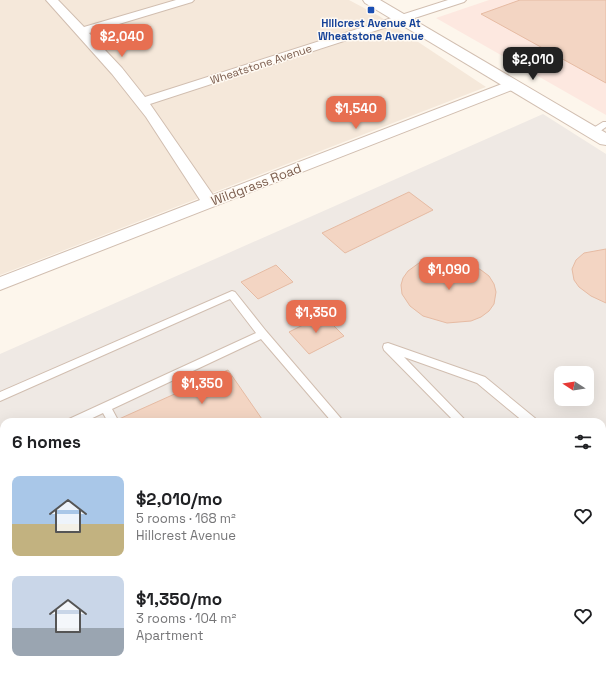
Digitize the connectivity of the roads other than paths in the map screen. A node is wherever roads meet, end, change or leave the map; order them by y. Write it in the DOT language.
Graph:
graph roads {
  1 [pos="52,0"];
  2 [pos="188,0"];
  3 [pos="370,0"];
  4 [pos="460,0"];
  5 [pos="403,19"];
  6 [pos="80,32"];
  7 [pos="512,85"];
  8 [pos="142,102"];
  9 [pos="602,132"];
  10 [pos="209,201"];
  11 [pos="2,278"];
  12 [pos="262,334"];
  13 [pos="0,397"];
  14 [pos="105,407"];
  15 [pos="82,418"];
  16 [pos="112,418"];
  17 [pos="336,418"];
  18 [pos="458,418"];
  19 [pos="527,418"];
  1 -- 6 [label="street"];
  2 -- 6 [label="street"];
  3 -- 5 [label="street"];
  4 -- 5 [label="street, Wheatstone Avenue"];
  5 -- 7 [label="street"];
  5 -- 8 [label="street, Wheatstone Avenue"];
  6 -- 8 [label="street"];
  7 -- 9 [label="street"];
  7 -- 10 [label="street, Wildgrass Road"];
  8 -- 10 [label="street"];
  10 -- 11 [label="street, Wildgrass Road"];
  12 -- 13 [label="lane"];
  12 -- 14 [label="lane"];
  12 -- 17 [label="lane"];
  14 -- 15 [label="lane"];
  14 -- 16 [label="lane"];
  18 -- 19 [label="lane"];
}
